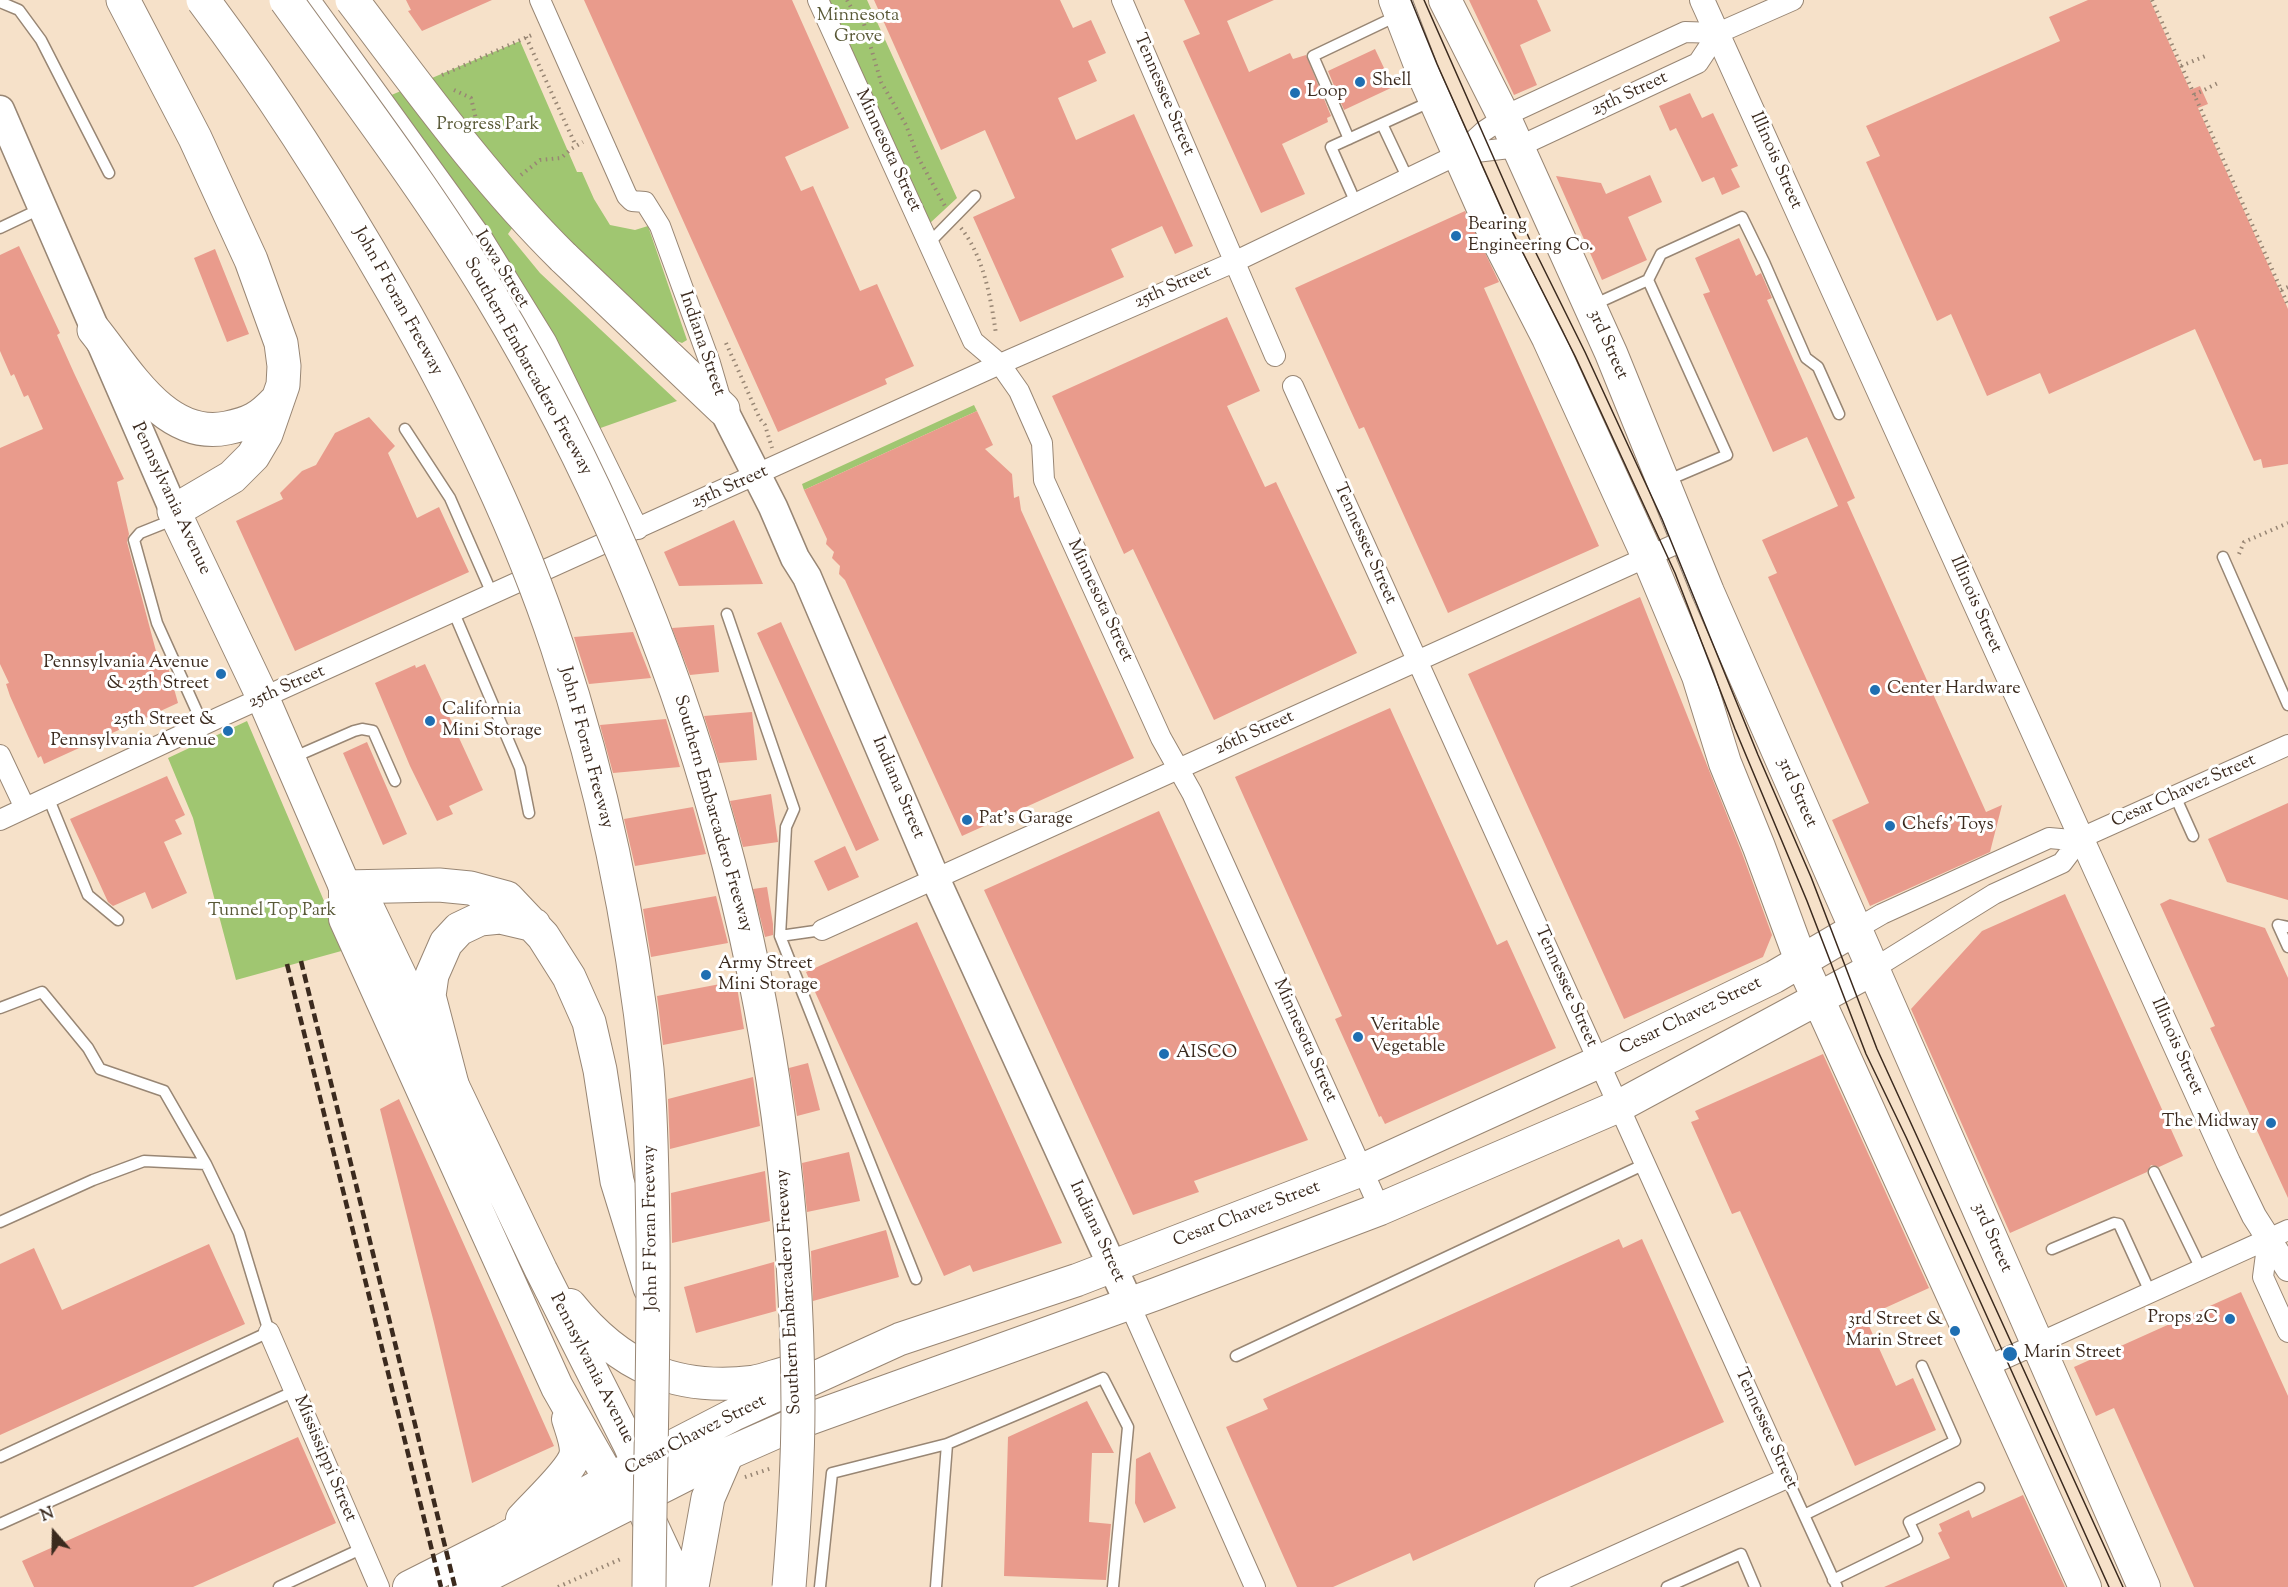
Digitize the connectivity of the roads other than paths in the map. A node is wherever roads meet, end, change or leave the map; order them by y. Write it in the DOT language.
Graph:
graph roads {
  1 [pos="123,0"];
  2 [pos="203,0"];
  3 [pos="286,0"];
  4 [pos="310,0"];
  5 [pos="352,0"];
  6 [pos="540,0"];
  7 [pos="818,0"];
  8 [pos="1122,0"];
  9 [pos="1445,0"];
  10 [pos="1702,0"];
  11 [pos="1793,0"];
  12 [pos="0,2"];
  13 [pos="1398,7"];
  14 [pos="1718,33"];
  15 [pos="1435,100"];
  16 [pos="0,110"];
  17 [pos="1503,117"];
  18 [pos="1382,124"];
  19 [pos="1348,140"];
  20 [pos="1518,147"];
  21 [pos="1459,154"];
  22 [pos="109,173"];
  23 [pos="1407,179"];
  24 [pos="975,196"];
  25 [pos="1356,203"];
  26 [pos="42,208"];
  27 [pos="0,228"];
  28 [pos="929,243"];
  29 [pos="1234,262"];
  30 [pos="1648,280"];
  31 [pos="1590,306"];
  32 [pos="94,330"];
  33 [pos="1275,356"];
  34 [pos="1000,364"];
  35 [pos="1293,386"];
  36 [pos="277,400"];
  37 [pos="723,409"];
  38 [pos="1839,414"];
  39 [pos="405,429"];
  40 [pos="757,476"];
  41 [pos="1663,482"];
  42 [pos="176,514"];
  43 [pos="638,529"];
  44 [pos="1687,539"];
  45 [pos="1648,556"];
  46 [pos="2223,557"];
  47 [pos="493,596"];
  48 [pos="454,613"];
  49 [pos="727,614"];
  50 [pos="1417,661"];
  51 [pos="263,698"];
  52 [pos="2288,705"];
  53 [pos="203,725"];
  54 [pos="2288,746"];
  55 [pos="0,755"];
  56 [pos="289,759"];
  57 [pos="1178,769"];
  58 [pos="395,781"];
  59 [pos="2175,796"];
  60 [pos="48,797"];
  61 [pos="25,808"];
  62 [pos="529,813"];
  63 [pos="0,820"];
  64 [pos="2193,836"];
  65 [pos="2081,838"];
  66 [pos="935,879"];
  67 [pos="345,887"];
  68 [pos="118,920"];
  69 [pos="2288,927"];
  70 [pos="1856,929"];
  71 [pos="822,930"];
  72 [pos="538,931"];
  73 [pos="780,936"];
  74 [pos="2288,947"];
  75 [pos="1801,961"];
  76 [pos="1873,969"];
  77 [pos="1819,1000"];
  78 [pos="0,1008"];
  79 [pos="1599,1062"];
  80 [pos="454,1092"];
  81 [pos="1618,1106"];
  82 [pos="206,1164"];
  83 [pos="1645,1164"];
  84 [pos="1362,1170"];
  85 [pos="2154,1172"];
  86 [pos="1380,1209"];
  87 [pos="0,1222"];
  88 [pos="2278,1234"];
  89 [pos="2052,1250"];
  90 [pos="1111,1267"];
  91 [pos="2201,1269"];
  92 [pos="2288,1269"];
  93 [pos="541,1270"];
  94 [pos="916,1279"];
  95 [pos="2150,1292"];
  96 [pos="653,1298"];
  97 [pos="1129,1303"];
  98 [pos="269,1332"];
  99 [pos="2288,1332"];
  100 [pos="900,1339"];
  101 [pos="2037,1343"];
  102 [pos="1236,1356"];
  103 [pos="1922,1366"];
  104 [pos="1986,1367"];
  105 [pos="557,1387"];
  106 [pos="295,1391"];
  107 [pos="946,1444"];
  108 [pos="728,1454"];
  109 [pos="0,1457"];
  110 [pos="638,1464"];
  111 [pos="1787,1478"];
  112 [pos="610,1480"];
  113 [pos="1979,1488"];
  114 [pos="639,1500"];
  115 [pos="1804,1515"];
  116 [pos="0,1524"];
  117 [pos="502,1540"];
  118 [pos="363,1548"];
  119 [pos="1835,1583"];
  120 [pos="279,1587"];
  121 [pos="379,1587"];
  122 [pos="409,1587"];
  123 [pos="465,1587"];
  124 [pos="649,1587"];
  125 [pos="672,1587"];
  126 [pos="692,1587"];
  127 [pos="789,1587"];
  128 [pos="820,1587"];
  129 [pos="936,1587"];
  130 [pos="1113,1587"];
  131 [pos="1255,1587"];
  132 [pos="1545,1587"];
  133 [pos="1667,1587"];
  134 [pos="1755,1587"];
  135 [pos="2085,1587"];
  136 [pos="2144,1587"];
  1 -- 36 [label="highway"];
  2 -- 96 [label="highway, John F Foran Freeway, bridge"];
  3 -- 127 [label="highway, Southern Embarcadero Freeway, bridge"];
  4 -- 43 [label="street, Iowa Street"];
  5 -- 37 [label="highway, bridge"];
  6 -- 37 [label="street, Indiana Street"];
  7 -- 28 [label="street, Minnesota Street"];
  8 -- 29 [label="street, Tennessee Street"];
  9 -- 17 [label="main road, 3rd Street"];
  10 -- 14 [label="street, Illinois Street"];
  11 -- 14 [label="street, 25th Street"];
  12 -- 22 [label="lane"];
  13 -- 15 [label="main road"];
  13 -- 19 [label="lane"];
  14 -- 17 [label="street, 25th Street"];
  14 -- 20 [label="street, 25th Street"];
  14 -- 65 [label="street, Illinois Street"];
  15 -- 18 [label="lane"];
  15 -- 21 [label="main road"];
  16 -- 26 [label="main road, Pennsylvania Avenue"];
  17 -- 20 [label="main road, 3rd Street"];
  17 -- 21 [label="street, 25th Street"];
  18 -- 19 [label="lane"];
  18 -- 23 [label="lane"];
  19 -- 25 [label="lane"];
  20 -- 21 [label="street, 25th Street"];
  20 -- 31 [label="main road, 3rd Street"];
  21 -- 23 [label="street, 25th Street"];
  21 -- 45 [label="main road"];
  23 -- 25 [label="street, 25th Street"];
  24 -- 28 [label="lane"];
  25 -- 29 [label="street, 25th Street"];
  26 -- 27 [label="lane"];
  26 -- 32 [label="main road, Pennsylvania Avenue"];
  28 -- 34 [label="street, Minnesota Street"];
  29 -- 33 [label="street, Tennessee Street"];
  29 -- 34 [label="street, 25th Street"];
  30 -- 31 [label="lane"];
  30 -- 38 [label="lane"];
  30 -- 41 [label="lane"];
  31 -- 41 [label="main road, 3rd Street"];
  32 -- 36 [label="highway"];
  32 -- 42 [label="main road, Pennsylvania Avenue"];
  34 -- 40 [label="street, 25th Street"];
  34 -- 57 [label="street, Minnesota Street"];
  35 -- 50 [label="street, Tennessee Street"];
  36 -- 42 [label="highway"];
  37 -- 40 [label="main road, Indiana Street"];
  39 -- 47 [label="lane"];
  40 -- 43 [label="street, 25th Street"];
  40 -- 66 [label="main road, Indiana Street"];
  41 -- 44 [label="main road, 3rd Street"];
  42 -- 51 [label="main road, Pennsylvania Avenue"];
  42 -- 53 [label="lane"];
  43 -- 47 [label="street, 25th Street"];
  44 -- 45 [label="street, 26th Street"];
  44 -- 70 [label="main road, 3rd Street"];
  45 -- 50 [label="street, 26th Street"];
  45 -- 75 [label="main road"];
  46 -- 52 [label="lane"];
  47 -- 48 [label="street, 25th Street"];
  48 -- 51 [label="street, 25th Street"];
  48 -- 62 [label="lane"];
  49 -- 73 [label="lane"];
  50 -- 57 [label="street, 26th Street"];
  50 -- 79 [label="street, Tennessee Street"];
  51 -- 53 [label="street, 25th Street"];
  51 -- 56 [label="main road, Pennsylvania Avenue"];
  53 -- 60 [label="street, 25th Street"];
  54 -- 59 [label="street, Cesar Chavez Street"];
  55 -- 61 [label="street"];
  56 -- 58 [label="lane"];
  56 -- 67 [label="main road, Pennsylvania Avenue"];
  57 -- 66 [label="street, 26th Street"];
  57 -- 84 [label="street, Minnesota Street"];
  59 -- 64 [label="lane"];
  59 -- 65 [label="street, Cesar Chavez Street"];
  60 -- 61 [label="street, 25th Street"];
  60 -- 68 [label="lane"];
  61 -- 63 [label="street, 25th Street"];
  65 -- 70 [label="street, Cesar Chavez Street"];
  65 -- 76 [label="street, Cesar Chavez Street"];
  65 -- 88 [label="street, Illinois Street"];
  66 -- 71 [label="street, 26th Street"];
  66 -- 90 [label="main road, Indiana Street"];
  67 -- 72 [label="highway"];
  67 -- 80 [label="main road, Pennsylvania Avenue"];
  67 -- 105 [label="main road, Pennsylvania Avenue"];
  69 -- 74 [label="lane"];
  70 -- 75 [label="main road, Cesar Chavez Street"];
  70 -- 76 [label="main road, 3rd Street"];
  71 -- 73 [label="lane"];
  72 -- 80 [label="highway"];
  72 -- 96 [label="highway, bridge"];
  73 -- 94 [label="lane"];
  75 -- 77 [label="main road"];
  75 -- 79 [label="main road, Cesar Chavez Street"];
  76 -- 77 [label="main road, Cesar Chavez Street"];
  76 -- 101 [label="main road, 3rd Street"];
  77 -- 81 [label="main road, Cesar Chavez Street"];
  77 -- 104 [label="main road"];
  78 -- 82 [label="lane"];
  79 -- 81 [label="street, Tennessee Street"];
  79 -- 84 [label="main road, Cesar Chavez Street"];
  80 -- 93 [label="main road, Pennsylvania Avenue"];
  81 -- 83 [label="street, Tennessee Street"];
  81 -- 86 [label="main road, Cesar Chavez Street"];
  82 -- 87 [label="lane"];
  82 -- 98 [label="lane"];
  83 -- 102 [label="lane"];
  83 -- 111 [label="street, Tennessee Street"];
  84 -- 86 [label="street, Minnesota Street"];
  84 -- 90 [label="main road, Cesar Chavez Street"];
  85 -- 91 [label="lane"];
  86 -- 97 [label="main road, Cesar Chavez Street"];
  88 -- 91 [label="street"];
  88 -- 92 [label="street, Illinois Street"];
  88 -- 99 [label="street"];
  89 -- 95 [label="lane"];
  90 -- 97 [label="main road, Indiana Street"];
  90 -- 100 [label="main road, Cesar Chavez Street"];
  91 -- 95 [label="street"];
  93 -- 100 [label="main road"];
  93 -- 110 [label="main road, Pennsylvania Avenue"];
  95 -- 101 [label="street"];
  96 -- 124 [label="highway, John F Foran Freeway, bridge"];
  97 -- 108 [label="main road, Cesar Chavez Street"];
  97 -- 131 [label="street, Indiana Street"];
  98 -- 106 [label="street, Mississippi Street"];
  98 -- 109 [label="lane"];
  100 -- 110 [label="main road, Cesar Chavez Street"];
  101 -- 104 [label="street"];
  101 -- 136 [label="main road, 3rd Street"];
  103 -- 115 [label="lane"];
  104 -- 135 [label="main road"];
  105 -- 112 [label="main road, Pennsylvania Avenue"];
  105 -- 117 [label="main road"];
  106 -- 116 [label="lane"];
  106 -- 118 [label="street, Mississippi Street"];
  107 -- 128 [label="lane"];
  107 -- 129 [label="lane"];
  107 -- 130 [label="lane"];
  108 -- 114 [label="main road, Cesar Chavez Street"];
  108 -- 126 [label="highway"];
  110 -- 112 [label="main road, Cesar Chavez Street"];
  110 -- 114 [label="main road, Pennsylvania Avenue"];
  111 -- 115 [label="lane, Tennessee Street"];
  111 -- 132 [label="street"];
  112 -- 114 [label="main road, Pennsylvania Avenue"];
  112 -- 117 [label="main road, Cesar Chavez Street"];
  113 -- 119 [label="lane"];
  114 -- 123 [label="main road, Cesar Chavez Street"];
  114 -- 125 [label="highway"];
  115 -- 119 [label="lane, Tennessee Street"];
  117 -- 122 [label="main road, Cesar Chavez Street"];
  118 -- 120 [label="lane"];
  118 -- 121 [label="street, Mississippi Street"];
  133 -- 134 [label="lane"];
}
